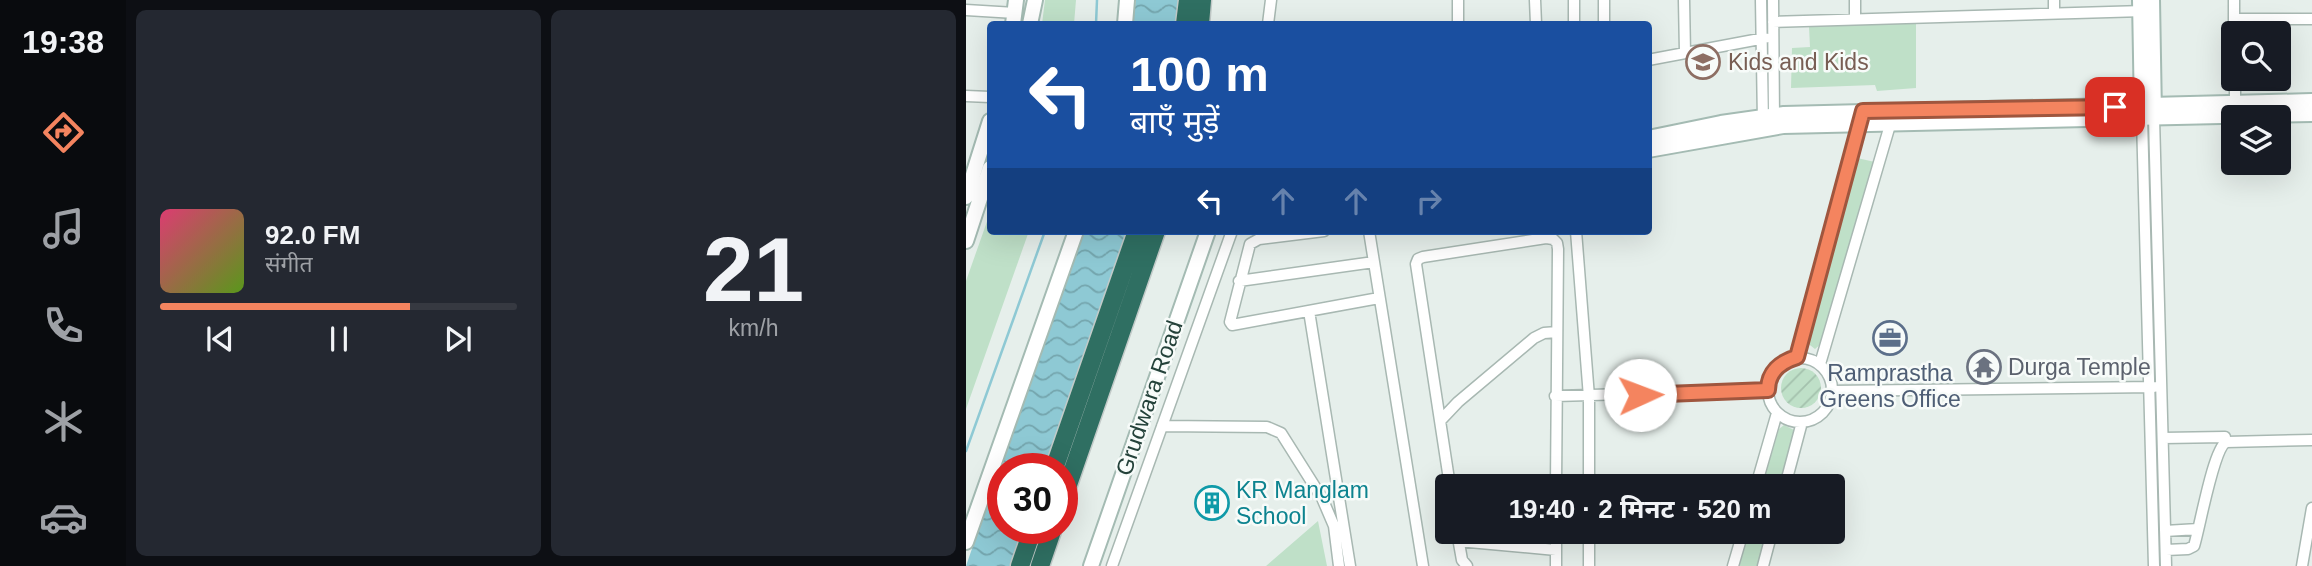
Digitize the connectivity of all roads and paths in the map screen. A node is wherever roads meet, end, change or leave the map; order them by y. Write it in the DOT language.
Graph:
graph roads {
  1 [pos="1035,0"];
  2 [pos="1127,0"];
  3 [pos="1188,0"];
  4 [pos="1202,0"];
  5 [pos="1271,0"];
  6 [pos="1458,0"];
  7 [pos="1535,0"];
  8 [pos="1574,0"];
  9 [pos="1604,0"];
  10 [pos="1684,0"];
  11 [pos="1761,0"];
  12 [pos="1773,0"];
  13 [pos="1855,0"];
  14 [pos="2054,0"];
  15 [pos="2234,0"];
  16 [pos="2146,6"];
  17 [pos="966,10"];
  18 [pos="1015,13"];
  19 [pos="2054,14"];
  20 [pos="1856,19"];
  21 [pos="2234,19"];
  22 [pos="2312,19"];
  23 [pos="1031,21"];
  24 [pos="1125,21"];
  25 [pos="1185,21"];
  26 [pos="1200,21"];
  27 [pos="1268,21"];
  28 [pos="1458,21"];
  29 [pos="1536,21"];
  30 [pos="1574,21"];
  31 [pos="1604,21"];
  32 [pos="1773,22"];
  33 [pos="1773,37"];
  34 [pos="1762,39"];
  35 [pos="1685,53"];
  36 [pos="1652,59"];
  37 [pos="2235,91"];
  38 [pos="966,96"];
  39 [pos="987,97"];
  40 [pos="2312,101"];
  41 [pos="2235,104"];
  42 [pos="2148,112"];
  43 [pos="2312,114"];
  44 [pos="1861,118"];
  45 [pos="1892,118"];
  46 [pos="1768,122"];
  47 [pos="987,131"];
  48 [pos="1652,137"];
  49 [pos="966,149"];
  50 [pos="1652,149"];
  51 [pos="981,152"];
  52 [pos="983,168"];
  53 [pos="966,197"];
  54 [pos="1075,235"];
  55 [pos="1136,235"];
  56 [pos="1155,235"];
  57 [pos="1207,235"];
  58 [pos="1231,235"];
  59 [pos="1293,235"];
  60 [pos="1369,235"];
  61 [pos="1576,235"];
  62 [pos="966,240"];
  63 [pos="1374,262"];
  64 [pos="1239,281"];
  65 [pos="1380,298"];
  66 [pos="1309,311"];
  67 [pos="1557,332"];
  68 [pos="1797,357"];
  69 [pos="1820,364"];
  70 [pos="2150,387"];
  71 [pos="2161,387"];
  72 [pos="1768,390"];
  73 [pos="1832,391"];
  74 [pos="1555,396"];
  75 [pos="1589,397"];
  76 [pos="1777,413"];
  77 [pos="1440,421"];
  78 [pos="1802,422"];
  79 [pos="1162,426"];
  80 [pos="2225,437"];
  81 [pos="2163,438"];
  82 [pos="2312,440"];
  83 [pos="1060,453"];
  84 [pos="1078,456"];
  85 [pos="1448,474"];
  86 [pos="1556,474"];
  87 [pos="1589,474"];
  88 [pos="1759,474"];
  89 [pos="1788,474"];
  90 [pos="2312,508"];
  91 [pos="2199,529"];
  92 [pos="2165,531"];
  93 [pos="966,542"];
  94 [pos="1028,544"];
  95 [pos="1048,544"];
  96 [pos="1459,544"];
  97 [pos="1514,544"];
  98 [pos="1556,544"];
  99 [pos="1589,544"];
  100 [pos="1739,544"];
  101 [pos="1769,544"];
  102 [pos="1556,550"];
  103 [pos="2166,551"];
  104 [pos="1020,566"];
  105 [pos="1040,566"];
  106 [pos="1091,566"];
  107 [pos="1112,566"];
  108 [pos="1339,566"];
  109 [pos="1350,566"];
  110 [pos="1423,566"];
  111 [pos="1467,566"];
  112 [pos="1556,566"];
  113 [pos="1589,566"];
  114 [pos="1733,566"];
  115 [pos="1763,566"];
  116 [pos="2154,566"];
  117 [pos="2166,566"];
  118 [pos="2302,566"];
  1 -- 23 [label="street"];
  2 -- 24 [label="street"];
  3 -- 25 [label="highway"];
  4 -- 26 [label="highway"];
  5 -- 27 [label="street"];
  6 -- 28 [label="street"];
  7 -- 29 [label="street"];
  8 -- 30 [label="street"];
  9 -- 31 [label="street"];
  10 -- 35 [label="street"];
  11 -- 34 [label="street"];
  12 -- 32 [label="street"];
  13 -- 20 [label="street"];
  14 -- 19 [label="street"];
  15 -- 21 [label="street"];
  16 -- 19 [label="street"];
  16 -- 42 [label="street"];
  17 -- 18 [label="street"];
  19 -- 20 [label="street"];
  20 -- 32 [label="street"];
  21 -- 22 [label="street"];
  32 -- 33 [label="street"];
  33 -- 34 [label="street"];
  33 -- 46 [label="street"];
  34 -- 35 [label="street"];
  34 -- 46 [label="street"];
  35 -- 36 [label="street"];
  37 -- 41 [label="street"];
  38 -- 39 [label="street"];
  40 -- 41 [label="street"];
  41 -- 42 [label="street"];
  42 -- 43 [label="street"];
  42 -- 45 [label="street"];
  42 -- 70 [label="street"];
  42 -- 71 [label="street"];
  44 -- 45 [label="street"];
  44 -- 46 [label="street"];
  44 -- 68 [label="street"];
  45 -- 69 [label="street"];
  46 -- 48 [label="street"];
  46 -- 50 [label="street"];
  47 -- 51 [label="street"];
  49 -- 51 [label="street"];
  51 -- 52 [label="street"];
  52 -- 53 [label="street"];
  52 -- 62 [label="street"];
  54 -- 93 [label="street"];
  55 -- 83 [label="highway"];
  56 -- 84 [label="highway"];
  57 -- 106 [label="street, Grudwara Road"];
  58 -- 79 [label="street"];
  59 -- 64 [label="street"];
  60 -- 63 [label="street"];
  61 -- 75 [label="street"];
  63 -- 64 [label="street"];
  63 -- 65 [label="street"];
  64 -- 66 [label="street"];
  65 -- 66 [label="street"];
  65 -- 110 [label="street"];
  66 -- 109 [label="street"];
  67 -- 74 [label="street"];
  67 -- 77 [label="street"];
  67 -- 77 [label="street"];
  68 -- 69 [label="street"];
  68 -- 72 [label="street"];
  69 -- 73 [label="street"];
  70 -- 71 [label="street"];
  70 -- 73 [label="street"];
  70 -- 116 [label="street"];
  71 -- 81 [label="street"];
  72 -- 75 [label="street"];
  72 -- 76 [label="street"];
  73 -- 78 [label="street"];
  74 -- 75 [label="street"];
  74 -- 86 [label="street"];
  75 -- 87 [label="street"];
  76 -- 78 [label="street"];
  76 -- 88 [label="street"];
  77 -- 85 [label="street"];
  78 -- 89 [label="street"];
  79 -- 107 [label="street"];
  79 -- 108 [label="street"];
  80 -- 81 [label="street"];
  81 -- 92 [label="street"];
  82 -- 91 [label="street"];
  90 -- 118 [label="street"];
  91 -- 92 [label="street"];
  91 -- 103 [label="street"];
  92 -- 103 [label="street"];
  94 -- 104 [label="highway"];
  95 -- 105 [label="highway"];
  96 -- 111 [label="street"];
  97 -- 102 [label="street"];
  98 -- 102 [label="street"];
  99 -- 113 [label="street"];
  100 -- 114 [label="street"];
  101 -- 115 [label="street"];
  102 -- 112 [label="street"];
  103 -- 117 [label="street"];
}
